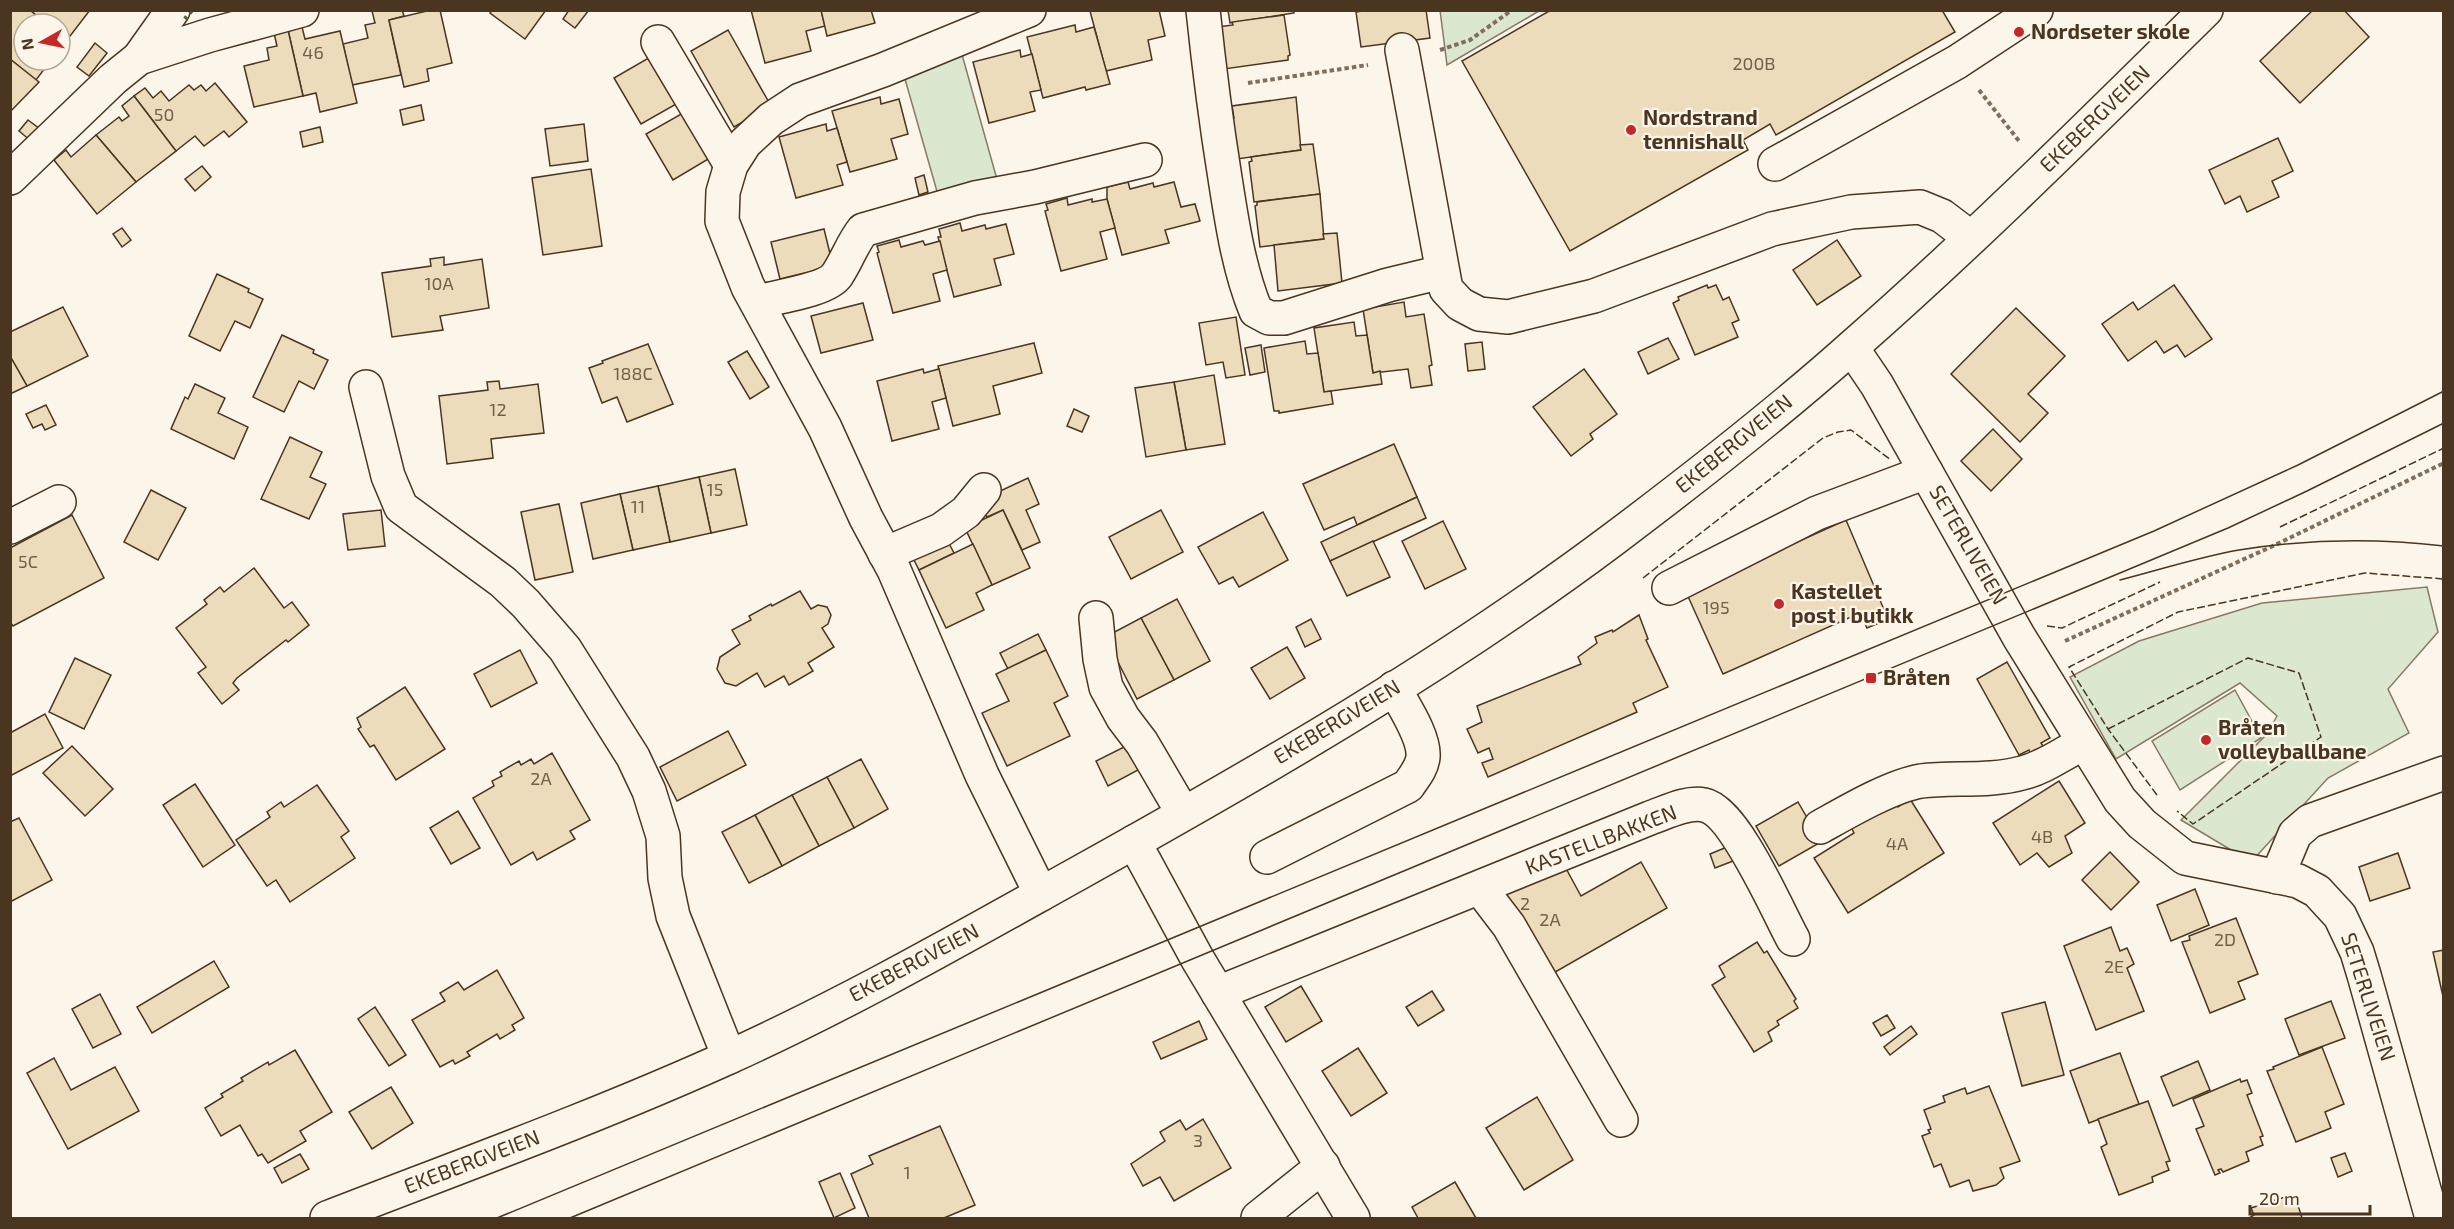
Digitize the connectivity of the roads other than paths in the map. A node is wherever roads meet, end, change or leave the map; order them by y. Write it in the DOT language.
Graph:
graph roads {
  1 [pos="173,10"];
  2 [pos="302,10"];
  3 [pos="1029,10"];
  4 [pos="1203,10"];
  5 [pos="2036,10"];
  6 [pos="2206,10"];
  7 [pos="658,42"];
  8 [pos="1404,56"];
  9 [pos="139,58"];
  10 [pos="1145,160"];
  11 [pos="1775,164"];
  12 [pos="732,165"];
  13 [pos="10,178"];
  14 [pos="1971,238"];
  15 [pos="1442,272"];
  16 [pos="757,302"];
  17 [pos="1852,348"];
  18 [pos="366,387"];
  19 [pos="1926,472"];
  20 [pos="984,489"];
  21 [pos="59,502"];
  22 [pos="10,527"];
  23 [pos="885,554"];
  24 [pos="1670,588"];
  25 [pos="1096,618"];
  26 [pos="1394,688"];
  27 [pos="2084,743"];
  28 [pos="2444,773"];
  29 [pos="1183,813"];
  30 [pos="1820,827"];
  31 [pos="1134,842"];
  32 [pos="1267,857"];
  33 [pos="2277,877"];
  34 [pos="1480,888"];
  35 [pos="1041,894"];
  36 [pos="1793,939"];
  37 [pos="1218,993"];
  38 [pos="729,1057"];
  39 [pos="1621,1120"];
  40 [pos="1323,1166"];
  41 [pos="327,1218"];
  42 [pos="1258,1218"];
  43 [pos="1353,1218"];
  44 [pos="2432,1218"];
  1 -- 9 [label="street"];
  2 -- 9 [label="street"];
  3 -- 12 [label="street"];
  4 -- 15 [label="street"];
  5 -- 11 [label="street"];
  6 -- 14 [label="street, EKEBERGVEIEN"];
  7 -- 12 [label="street"];
  8 -- 15 [label="street"];
  9 -- 13 [label="street"];
  10 -- 16 [label="street"];
  12 -- 16 [label="street"];
  14 -- 15 [label="street"];
  14 -- 17 [label="street, EKEBERGVEIEN"];
  16 -- 23 [label="street"];
  17 -- 19 [label="street, SETERLIVEIEN"];
  17 -- 26 [label="street, EKEBERGVEIEN"];
  18 -- 38 [label="street"];
  19 -- 24 [label="street"];
  19 -- 27 [label="street, SETERLIVEIEN"];
  20 -- 23 [label="street"];
  21 -- 22 [label="street"];
  23 -- 35 [label="street"];
  25 -- 29 [label="street"];
  26 -- 29 [label="street, EKEBERGVEIEN"];
  26 -- 32 [label="street"];
  27 -- 30 [label="street"];
  27 -- 33 [label="street, SETERLIVEIEN"];
  28 -- 33 [label="street"];
  29 -- 31 [label="street, EKEBERGVEIEN"];
  31 -- 35 [label="street, EKEBERGVEIEN"];
  31 -- 37 [label="street"];
  33 -- 44 [label="street, SETERLIVEIEN"];
  34 -- 36 [label="street, KASTELLBAKKEN"];
  34 -- 37 [label="street, KASTELLBAKKEN"];
  34 -- 39 [label="street"];
  35 -- 38 [label="street, EKEBERGVEIEN"];
  37 -- 40 [label="street"];
  38 -- 41 [label="street, EKEBERGVEIEN"];
  40 -- 42 [label="street"];
  40 -- 43 [label="street"];
}
